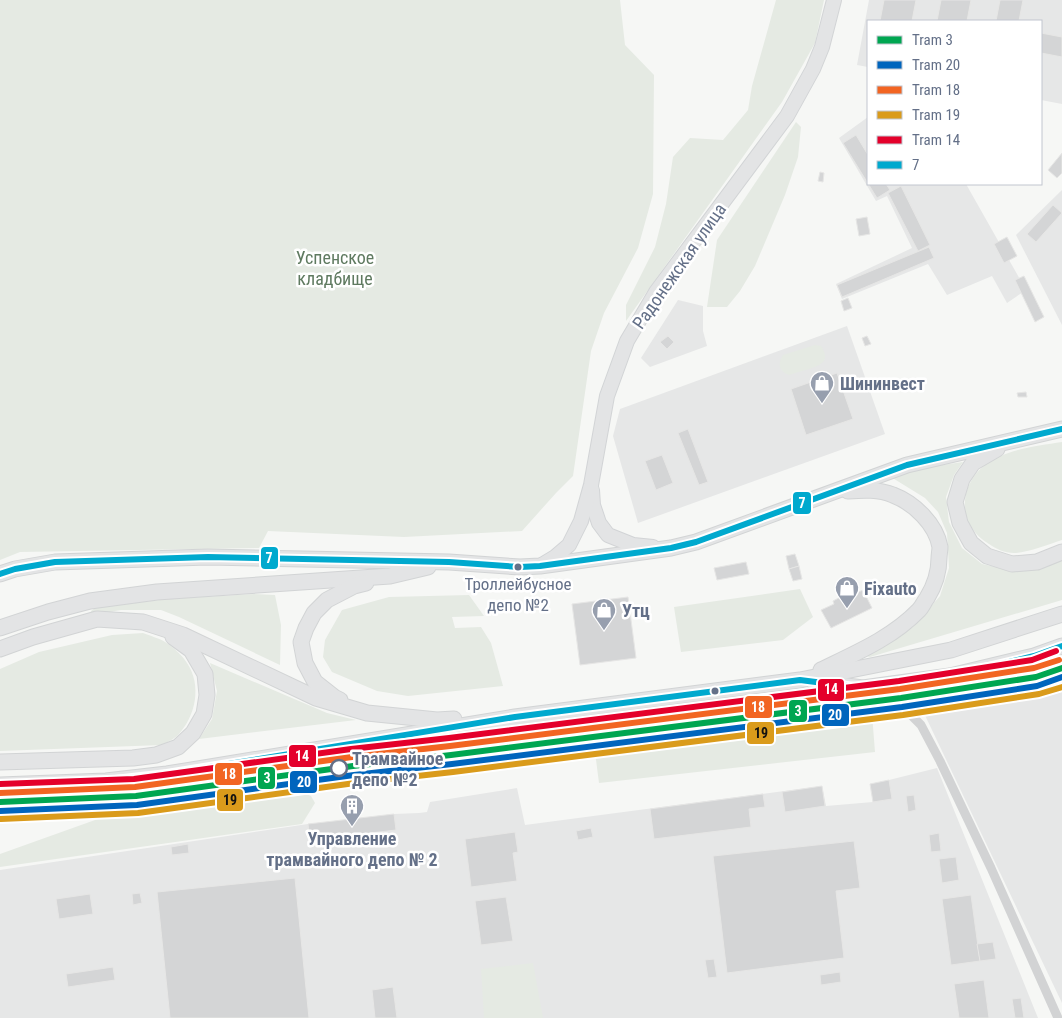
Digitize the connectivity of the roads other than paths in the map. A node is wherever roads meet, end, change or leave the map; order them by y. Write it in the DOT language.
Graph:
graph roads {
  1 [pos="834,0"];
  2 [pos="1062,429"];
  3 [pos="1009,442"];
  4 [pos="592,485"];
  5 [pos="830,492"];
  6 [pos="671,548"];
  7 [pos="1062,552"];
  8 [pos="449,562"];
  9 [pos="540,566"];
  10 [pos="0,574"];
  11 [pos="390,576"];
  12 [pos="1062,614"];
  13 [pos="143,622"];
  14 [pos="0,628"];
  15 [pos="1062,646"];
  16 [pos="0,649"];
  17 [pos="800,680"];
  18 [pos="899,682"];
  19 [pos="367,713"];
  20 [pos="515,717"];
  21 [pos="0,762"];
  22 [pos="0,785"];
  23 [pos="1058,1018"];
  1 -- 4 [label="street, Радонежская улица"];
  2 -- 3 [label="main road"];
  3 -- 5 [label="main road"];
  3 -- 7 [label="main road"];
  4 -- 6 [label="street"];
  4 -- 9 [label="street, Радонежская улица"];
  5 -- 6 [label="main road"];
  5 -- 17 [label="main road"];
  6 -- 9 [label="main road"];
  8 -- 9 [label="main road"];
  8 -- 10 [label="main road"];
  8 -- 11 [label="main road"];
  11 -- 14 [label="main road"];
  11 -- 19 [label="main road"];
  12 -- 17 [label="main road"];
  13 -- 16 [label="main road"];
  13 -- 19 [label="main road"];
  13 -- 21 [label="main road"];
  15 -- 18 [label="main road"];
  17 -- 18 [label="main road"];
  17 -- 20 [label="main road"];
  18 -- 23 [label="street"];
  19 -- 20 [label="main road"];
  20 -- 22 [label="main road"];
}
